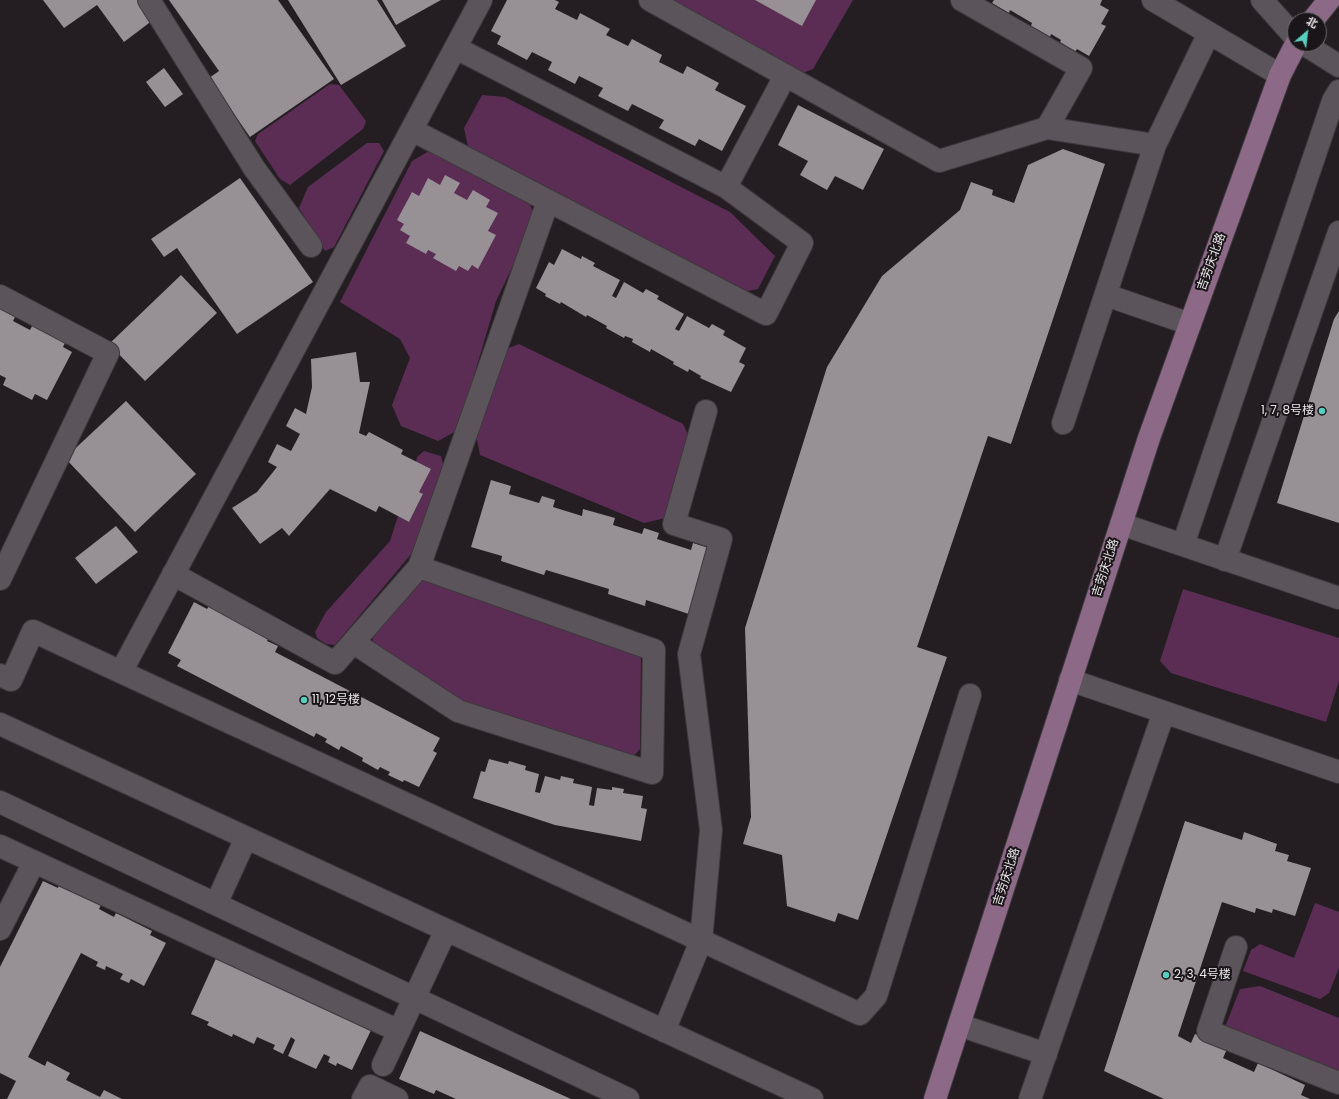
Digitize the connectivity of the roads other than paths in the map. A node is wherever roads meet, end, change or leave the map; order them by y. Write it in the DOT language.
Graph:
graph roads {
  1 [pos="149,0"];
  2 [pos="481,0"];
  3 [pos="650,0"];
  4 [pos="962,0"];
  5 [pos="1153,0"];
  6 [pos="1262,0"];
  7 [pos="1329,0"];
  8 [pos="1319,12"];
  9 [pos="1287,28"];
  10 [pos="1209,33"];
  11 [pos="456,48"];
  12 [pos="1292,52"];
  13 [pos="1317,52"];
  14 [pos="1339,66"];
  15 [pos="1280,75"];
  16 [pos="785,76"];
  17 [pos="1339,91"];
  18 [pos="1047,128"];
  19 [pos="412,130"];
  20 [pos="1155,145"];
  21 [pos="726,187"];
  22 [pos="548,202"];
  23 [pos="1339,232"];
  24 [pos="311,246"];
  25 [pos="1106,295"];
  26 [pos="0,296"];
  27 [pos="1190,324"];
  28 [pos="706,411"];
  29 [pos="1063,423"];
  30 [pos="1121,524"];
  31 [pos="1183,545"];
  32 [pos="1225,560"];
  33 [pos="420,567"];
  34 [pos="173,574"];
  35 [pos="0,579"];
  36 [pos="1339,598"];
  37 [pos="354,643"];
  38 [pos="121,672"];
  39 [pos="0,675"];
  40 [pos="1070,680"];
  41 [pos="970,695"];
  42 [pos="1164,712"];
  43 [pos="0,724"];
  44 [pos="1339,772"];
  45 [pos="0,802"];
  46 [pos="246,838"];
  47 [pos="0,846"];
  48 [pos="34,862"];
  49 [pos="216,904"];
  50 [pos="2,920"];
  51 [pos="446,930"];
  52 [pos="701,941"];
  53 [pos="1236,947"];
  54 [pos="414,998"];
  55 [pos="959,1025"];
  56 [pos="399,1031"];
  57 [pos="664,1031"];
  58 [pos="1046,1054"];
  59 [pos="383,1065"];
  60 [pos="1339,1083"];
  61 [pos="363,1099"];
  62 [pos="397,1099"];
  63 [pos="628,1099"];
  64 [pos="812,1099"];
  65 [pos="935,1099"];
  66 [pos="1030,1099"];
  1 -- 24 [label="street"];
  2 -- 11 [label="street"];
  3 -- 16 [label="street"];
  4 -- 18 [label="street"];
  5 -- 10 [label="street"];
  6 -- 9 [label="street"];
  7 -- 8 [label="main road"];
  10 -- 15 [label="street"];
  10 -- 20 [label="street"];
  11 -- 19 [label="street"];
  11 -- 21 [label="street"];
  12 -- 15 [label="main road, 吉劳庆北路"];
  13 -- 14 [label="street"];
  15 -- 27 [label="main road, 吉劳庆北路"];
  16 -- 18 [label="street"];
  16 -- 21 [label="street"];
  17 -- 31 [label="street"];
  18 -- 20 [label="street"];
  19 -- 22 [label="street"];
  19 -- 34 [label="street"];
  20 -- 25 [label="street"];
  21 -- 22 [label="street"];
  22 -- 33 [label="street"];
  23 -- 32 [label="street"];
  25 -- 27 [label="street"];
  25 -- 29 [label="street"];
  26 -- 35 [label="street"];
  27 -- 30 [label="main road, 吉劳庆北路"];
  28 -- 52 [label="street"];
  30 -- 31 [label="street"];
  30 -- 40 [label="main road, 吉劳庆北路"];
  31 -- 32 [label="street"];
  32 -- 36 [label="street"];
  33 -- 37 [label="street"];
  33 -- 37 [label="street"];
  34 -- 37 [label="street"];
  34 -- 38 [label="street"];
  38 -- 39 [label="street"];
  38 -- 52 [label="street"];
  40 -- 42 [label="street"];
  40 -- 55 [label="main road, 吉劳庆北路"];
  41 -- 52 [label="street"];
  42 -- 44 [label="street"];
  42 -- 58 [label="street"];
  43 -- 46 [label="street"];
  45 -- 49 [label="street"];
  46 -- 49 [label="street"];
  46 -- 51 [label="street"];
  47 -- 48 [label="street"];
  48 -- 50 [label="street"];
  48 -- 56 [label="street"];
  49 -- 54 [label="street"];
  51 -- 54 [label="street"];
  51 -- 57 [label="street"];
  52 -- 57 [label="street"];
  53 -- 60 [label="street"];
  54 -- 56 [label="street"];
  54 -- 63 [label="street"];
  55 -- 58 [label="street"];
  55 -- 65 [label="main road, 吉劳庆北路"];
  56 -- 59 [label="street"];
  57 -- 64 [label="street"];
  58 -- 66 [label="street"];
  61 -- 62 [label="street"];
}
